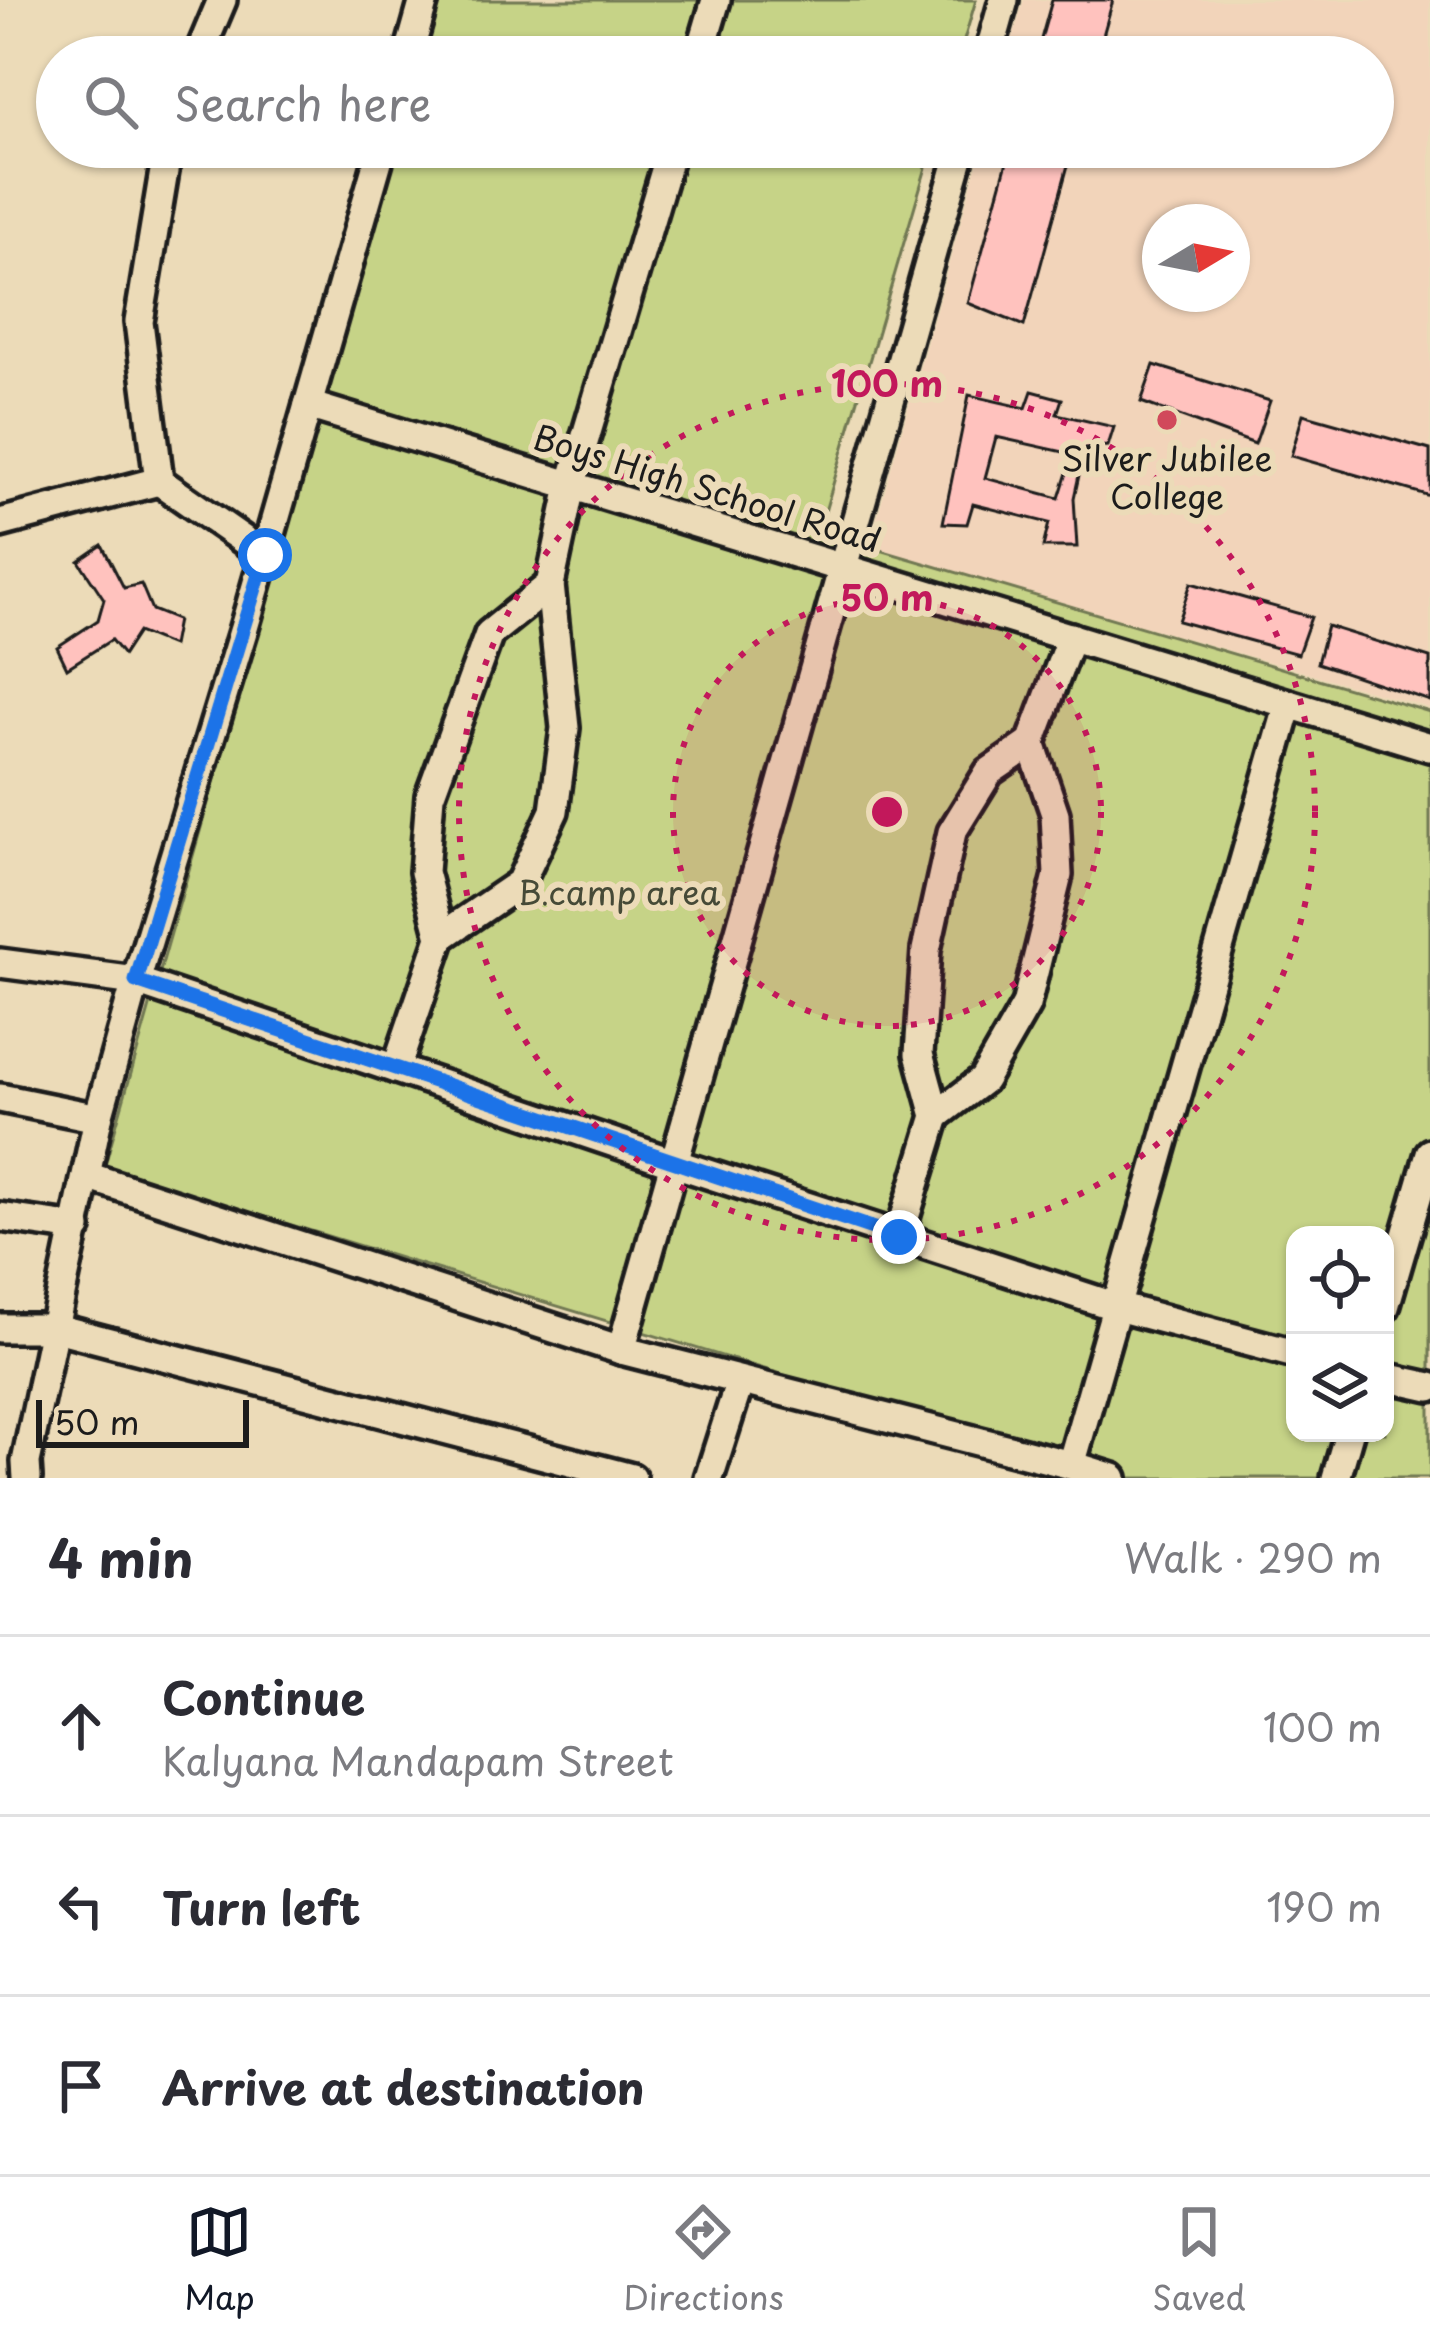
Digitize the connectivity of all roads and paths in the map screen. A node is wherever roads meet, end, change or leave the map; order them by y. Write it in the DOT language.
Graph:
graph roads {
  1 [pos="222,0"];
  2 [pos="424,0"];
  3 [pos="716,0"];
  4 [pos="1004,0"];
  5 [pos="207,36"];
  6 [pos="414,36"];
  7 [pos="705,36"];
  8 [pos="994,36"];
  9 [pos="165,168"];
  10 [pos="376,168"];
  11 [pos="666,168"];
  12 [pos="956,168"];
  13 [pos="308,405"];
  14 [pos="159,481"];
  15 [pos="572,485"];
  16 [pos="0,523"];
  17 [pos="265,555"];
  18 [pos="843,568"];
  19 [pos="550,585"];
  20 [pos="1071,638"];
  21 [pos="1289,704"];
  22 [pos="1031,743"];
  23 [pos="1430,747"];
  24 [pos="441,937"];
  25 [pos="0,963"];
  26 [pos="136,981"];
  27 [pos="396,1069"];
  28 [pos="0,1098"];
  29 [pos="936,1116"];
  30 [pos="98,1118"];
  31 [pos="1430,1153"];
  32 [pos="674,1163"];
  33 [pos="87,1176"];
  34 [pos="0,1217"];
  35 [pos="77,1228"];
  36 [pos="899,1237"];
  37 [pos="1394,1276"];
  38 [pos="1117,1307"];
  39 [pos="0,1328"];
  40 [pos="56,1328"];
  41 [pos="621,1350"];
  42 [pos="1286,1352"];
  43 [pos="1394,1379"];
  44 [pos="740,1381"];
  45 [pos="1430,1387"];
  46 [pos="1346,1442"];
  47 [pos="1071,1465"];
  48 [pos="18,1466"];
  49 [pos="632,1478"];
  50 [pos="710,1478"];
  51 [pos="1113,1478"];
  52 [pos="1336,1478"];
  1 -- 5 [label="street"];
  2 -- 6 [label="street"];
  3 -- 7 [label="street"];
  4 -- 8 [label="street"];
  9 -- 14 [label="street"];
  10 -- 13 [label="street"];
  11 -- 15 [label="street"];
  12 -- 18 [label="street"];
  13 -- 15 [label="street, Boys High School Road"];
  13 -- 17 [label="street"];
  14 -- 16 [label="street"];
  14 -- 17 [label="street"];
  15 -- 18 [label="street, Boys High School Road"];
  15 -- 19 [label="street"];
  17 -- 26 [label="street"];
  18 -- 20 [label="street, Boys High School Road"];
  18 -- 32 [label="street"];
  19 -- 24 [label="street"];
  19 -- 24 [label="street"];
  20 -- 21 [label="street, Boys High School Road"];
  20 -- 22 [label="street"];
  21 -- 23 [label="street, Boys High School Road"];
  21 -- 38 [label="street"];
  22 -- 29 [label="street"];
  22 -- 29 [label="street"];
  24 -- 27 [label="street"];
  25 -- 26 [label="street"];
  26 -- 27 [label="street"];
  26 -- 30 [label="street"];
  27 -- 32 [label="street"];
  28 -- 30 [label="street"];
  29 -- 36 [label="street"];
  30 -- 33 [label="street"];
  31 -- 37 [label="street"];
  32 -- 36 [label="street"];
  32 -- 41 [label="street"];
  33 -- 35 [label="street"];
  33 -- 41 [label="street"];
  34 -- 35 [label="street"];
  35 -- 40 [label="street"];
  36 -- 38 [label="street"];
  38 -- 42 [label="street"];
  38 -- 47 [label="street"];
  39 -- 40 [label="street"];
  40 -- 48 [label="street"];
  40 -- 49 [label="street"];
  41 -- 44 [label="street"];
  43 -- 45 [label="street"];
  44 -- 47 [label="street"];
  44 -- 50 [label="street"];
  46 -- 52 [label="street"];
  47 -- 51 [label="street"];
}
